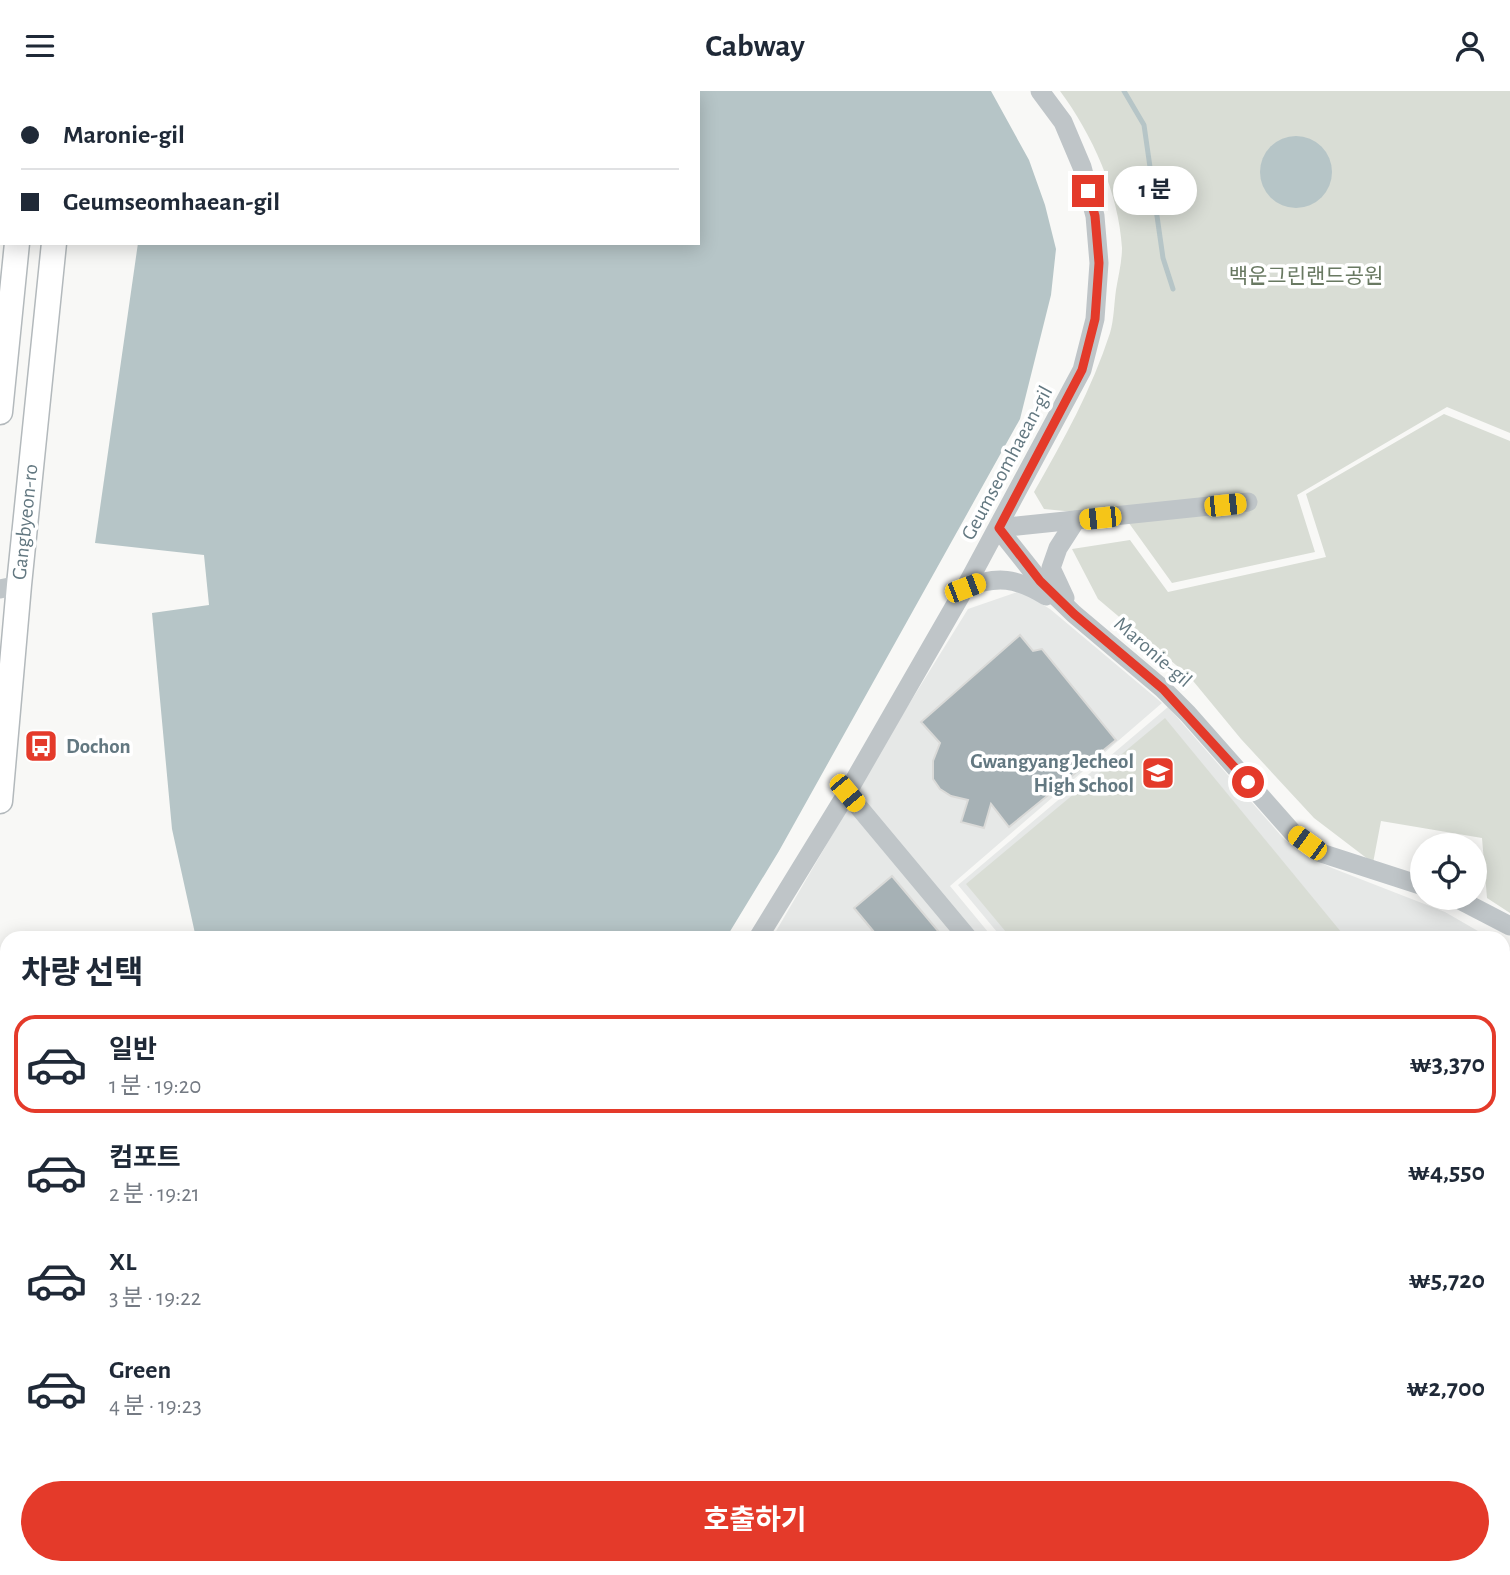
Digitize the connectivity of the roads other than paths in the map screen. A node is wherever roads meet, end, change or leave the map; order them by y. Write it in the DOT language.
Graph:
graph roads {
  1 [pos="1040,91"];
  2 [pos="17,245"];
  3 [pos="54,245"];
  4 [pos="3,361"];
  5 [pos="0,412"];
  6 [pos="1248,502"];
  7 [pos="1076,520"];
  8 [pos="999,528"];
  9 [pos="9,587"];
  10 [pos="965,588"];
  11 [pos="1074,614"];
  12 [pos="847,793"];
  13 [pos="0,801"];
  14 [pos="1410,881"];
  15 [pos="1479,910"];
  16 [pos="1510,926"];
  17 [pos="762,931"];
  18 [pos="962,931"];
  1 -- 8 [label="street, Geumseomhaean-gil"];
  2 -- 4 [label="main road"];
  3 -- 9 [label="main road, Gangbyeon-ro"];
  4 -- 5 [label="main road"];
  6 -- 7 [label="street"];
  7 -- 8 [label="street"];
  7 -- 11 [label="street"];
  8 -- 10 [label="street, Geumseomhaean-gil"];
  8 -- 11 [label="street, Maronie-gil"];
  9 -- 13 [label="main road, Gangbyeon-ro"];
  10 -- 11 [label="street"];
  10 -- 12 [label="street, Geumseomhaean-gil"];
  11 -- 14 [label="street, Maronie-gil"];
  12 -- 17 [label="street, Geumseomhaean-gil"];
  12 -- 18 [label="street"];
  15 -- 16 [label="street"];
}
